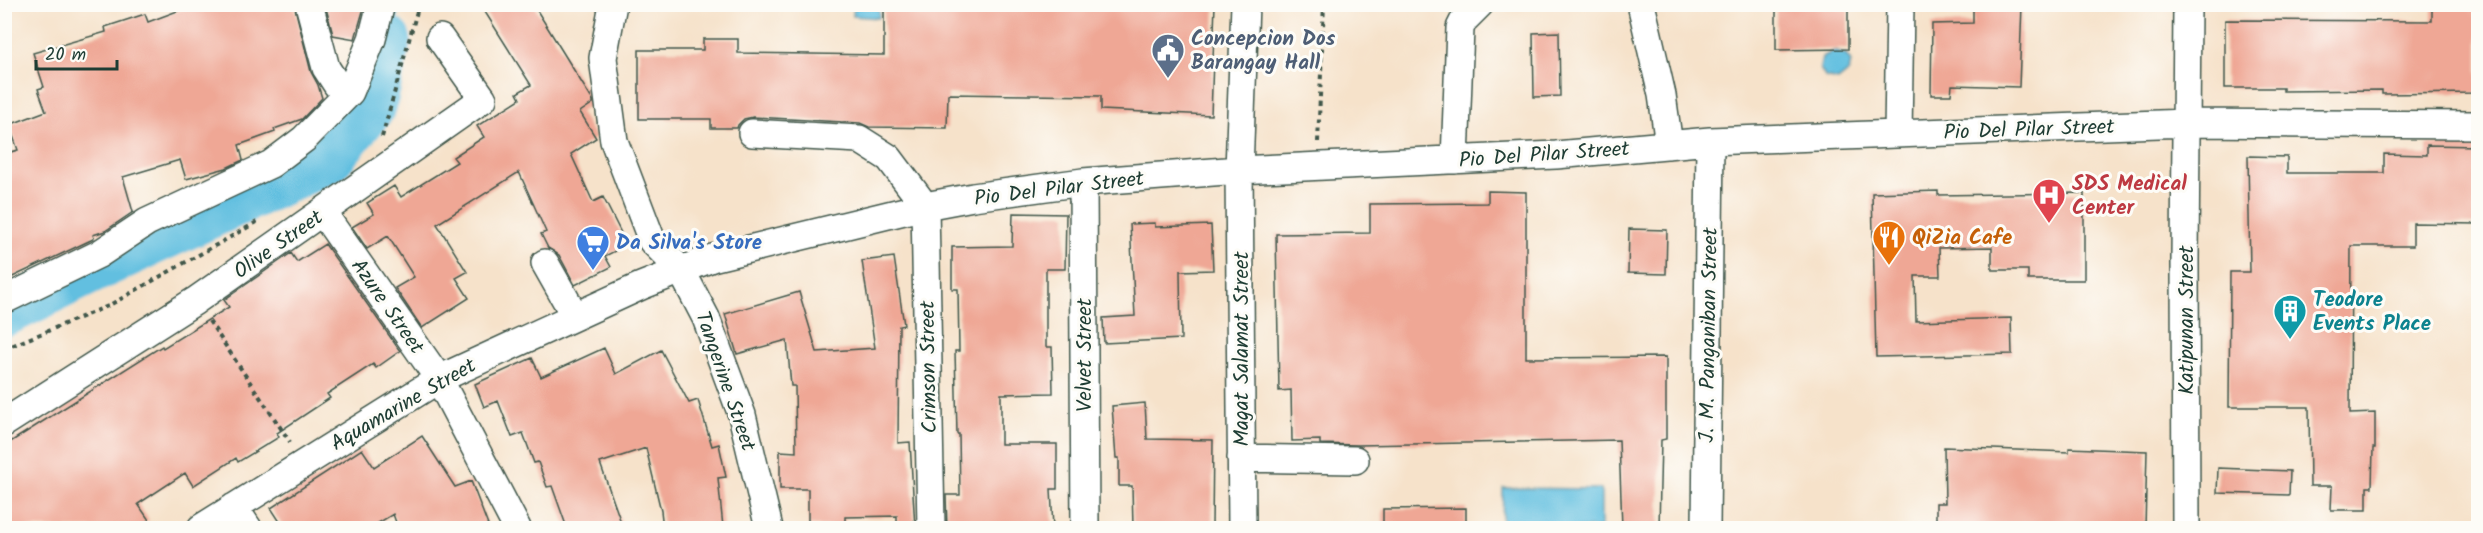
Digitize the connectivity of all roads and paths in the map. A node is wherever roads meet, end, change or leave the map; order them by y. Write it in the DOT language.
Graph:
graph roads {
  1 [pos="309,4"];
  2 [pos="381,4"];
  3 [pos="612,4"];
  4 [pos="1245,4"];
  5 [pos="1324,4"];
  6 [pos="1480,4"];
  7 [pos="1641,4"];
  8 [pos="1900,4"];
  9 [pos="2187,4"];
  10 [pos="440,38"];
  11 [pos="350,92"];
  12 [pos="1318,118"];
  13 [pos="2186,123"];
  14 [pos="2478,125"];
  15 [pos="752,133"];
  16 [pos="1898,134"];
  17 [pos="1710,141"];
  18 [pos="1669,145"];
  19 [pos="1455,160"];
  20 [pos="1239,170"];
  21 [pos="1083,182"];
  22 [pos="925,206"];
  23 [pos="323,213"];
  24 [pos="545,263"];
  25 [pos="681,270"];
  26 [pos="4,300"];
  27 [pos="195,301"];
  28 [pos="575,316"];
  29 [pos="439,379"];
  30 [pos="4,423"];
  31 [pos="1241,458"];
  32 [pos="1355,460"];
  33 [pos="304,462"];
  34 [pos="241,518"];
  35 [pos="201,528"];
  36 [pos="517,528"];
  37 [pos="769,528"];
  38 [pos="932,528"];
  39 [pos="1085,528"];
  40 [pos="1242,528"];
  41 [pos="1706,528"];
  42 [pos="2186,528"];
  1 -- 11 [label="street"];
  2 -- 11 [label="street"];
  3 -- 25 [label="street, Tangerine Street"];
  4 -- 20 [label="street, Magat Salamat Street"];
  5 -- 12 [label="path"];
  6 -- 19 [label="street"];
  7 -- 18 [label="street"];
  8 -- 16 [label="street"];
  9 -- 13 [label="street, Katipunan Street"];
  10 -- 23 [label="street, Olive Street"];
  11 -- 26 [label="street"];
  13 -- 14 [label="street, Pio Del Pilar Street"];
  13 -- 16 [label="street, Pio Del Pilar Street"];
  13 -- 42 [label="street, Katipunan Street"];
  15 -- 22 [label="street"];
  16 -- 17 [label="street, Pio Del Pilar Street"];
  17 -- 18 [label="street, Pio Del Pilar Street"];
  17 -- 41 [label="street, J. M. Panganiban Street"];
  18 -- 19 [label="street, Pio Del Pilar Street"];
  19 -- 20 [label="street, Pio Del Pilar Street"];
  20 -- 21 [label="street, Pio Del Pilar Street"];
  20 -- 31 [label="street, Magat Salamat Street"];
  21 -- 22 [label="street, Pio Del Pilar Street"];
  21 -- 39 [label="street, Velvet Street"];
  22 -- 25 [label="street, Pio Del Pilar Street"];
  22 -- 38 [label="street, Crimson Street"];
  23 -- 27 [label="street, Olive Street"];
  23 -- 29 [label="street, Azure Street"];
  24 -- 28 [label="street"];
  25 -- 28 [label="street, Aquamarine Street"];
  25 -- 37 [label="street, Tangerine Street"];
  27 -- 30 [label="street, Olive Street"];
  27 -- 33 [label="path"];
  28 -- 29 [label="street, Aquamarine Street"];
  29 -- 33 [label="street, Aquamarine Street"];
  29 -- 36 [label="street, Azure Street"];
  31 -- 32 [label="street"];
  31 -- 40 [label="street, Magat Salamat Street"];
  33 -- 34 [label="street, Aquamarine Street"];
  34 -- 35 [label="street, Aquamarine Street"];
}
